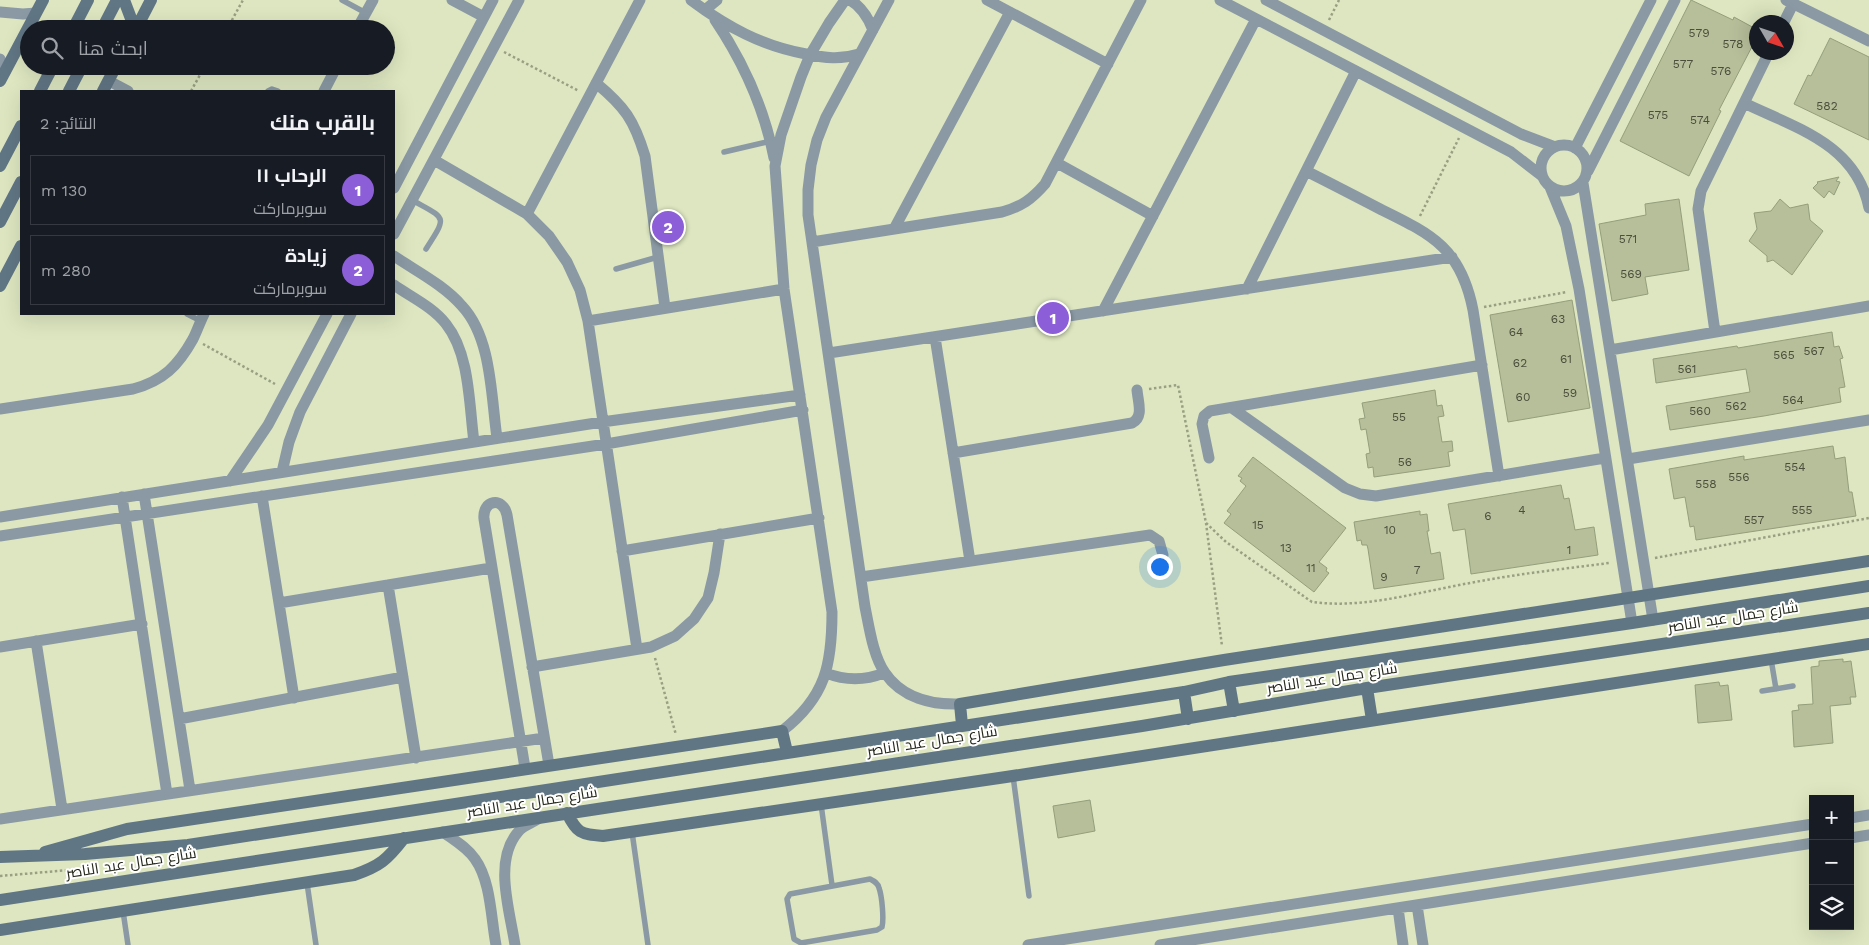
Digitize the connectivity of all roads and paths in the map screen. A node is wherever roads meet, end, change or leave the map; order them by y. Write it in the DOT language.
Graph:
graph roads {
  1 [pos="44,0"];
  2 [pos="88,0"];
  3 [pos="118,0"];
  4 [pos="124,0"];
  5 [pos="152,0"];
  6 [pos="243,0"];
  7 [pos="342,0"];
  8 [pos="373,0"];
  9 [pos="452,0"];
  10 [pos="493,0"];
  11 [pos="519,0"];
  12 [pos="640,0"];
  13 [pos="691,0"];
  14 [pos="717,0"];
  15 [pos="845,0"];
  16 [pos="850,0"];
  17 [pos="889,0"];
  18 [pos="987,0"];
  19 [pos="1141,0"];
  20 [pos="1220,0"];
  21 [pos="1266,0"];
  22 [pos="1339,0"];
  23 [pos="1651,0"];
  24 [pos="1675,0"];
  25 [pos="1790,2"];
  26 [pos="0,12"];
  27 [pos="1010,12"];
  28 [pos="36,13"];
  29 [pos="366,13"];
  30 [pos="709,13"];
  31 [pos="1643,14"];
  32 [pos="1786,15"];
  33 [pos="484,17"];
  34 [pos="1256,19"];
  35 [pos="32,20"];
  36 [pos="78,20"];
  37 [pos="107,20"];
  38 [pos="132,20"];
  39 [pos="141,20"];
  40 [pos="232,20"];
  41 [pos="362,20"];
  42 [pos="1663,24"];
  43 [pos="873,30"];
  44 [pos="1323,30"];
  45 [pos="1869,41"];
  46 [pos="20,43"];
  47 [pos="494,47"];
  48 [pos="859,54"];
  49 [pos="810,55"];
  50 [pos="0,59"];
  51 [pos="1765,60"];
  52 [pos="1108,64"];
  53 [pos="1356,71"];
  54 [pos="48,75"];
  55 [pos="77,75"];
  56 [pos="201,75"];
  57 [pos="332,75"];
  58 [pos="2,76"];
  59 [pos="596,84"];
  60 [pos="106,86"];
  61 [pos="41,90"];
  62 [pos="70,90"];
  63 [pos="124,90"];
  64 [pos="192,90"];
  65 [pos="325,90"];
  66 [pos="589,96"];
  67 [pos="1744,102"];
  68 [pos="20,128"];
  69 [pos="1464,128"];
  70 [pos="771,141"];
  71 [pos="1555,147"];
  72 [pos="1575,148"];
  73 [pos="724,152"];
  74 [pos="434,160"];
  75 [pos="1057,163"];
  76 [pos="0,166"];
  77 [pos="775,166"];
  78 [pos="1306,171"];
  79 [pos="1588,171"];
  80 [pos="1542,176"];
  81 [pos="1583,183"];
  82 [pos="20,184"];
  83 [pos="395,186"];
  84 [pos="1550,188"];
  85 [pos="412,200"];
  86 [pos="1869,208"];
  87 [pos="527,214"];
  88 [pos="1153,216"];
  89 [pos="0,222"];
  90 [pos="1415,226"];
  91 [pos="894,229"];
  92 [pos="395,232"];
  93 [pos="812,242"];
  94 [pos="20,248"];
  95 [pos="426,249"];
  96 [pos="395,257"];
  97 [pos="658,257"];
  98 [pos="1452,257"];
  99 [pos="616,269"];
  100 [pos="0,286"];
  101 [pos="395,286"];
  102 [pos="784,289"];
  103 [pos="1247,289"];
  104 [pos="1579,289"];
  105 [pos="1869,306"];
  106 [pos="665,308"];
  107 [pos="1473,310"];
  108 [pos="1102,311"];
  109 [pos="326,315"];
  110 [pos="350,315"];
  111 [pos="202,317"];
  112 [pos="588,321"];
  113 [pos="1715,332"];
  114 [pos="935,337"];
  115 [pos="193,339"];
  116 [pos="1610,350"];
  117 [pos="829,353"];
  118 [pos="1482,366"];
  119 [pos="286,390"];
  120 [pos="1137,390"];
  121 [pos="800,395"];
  122 [pos="1232,408"];
  123 [pos="0,409"];
  124 [pos="803,410"];
  125 [pos="1869,420"];
  126 [pos="602,422"];
  127 [pos="497,438"];
  128 [pos="474,442"];
  129 [pos="606,444"];
  130 [pos="953,453"];
  131 [pos="1209,458"];
  132 [pos="1605,458"];
  133 [pos="1628,459"];
  134 [pos="282,472"];
  135 [pos="1499,476"];
  136 [pos="230,480"];
  137 [pos="144,494"];
  138 [pos="262,496"];
  139 [pos="122,498"];
  140 [pos="147,513"];
  141 [pos="0,517"];
  142 [pos="126,517"];
  143 [pos="819,518"];
  144 [pos="1869,518"];
  145 [pos="1206,523"];
  146 [pos="720,534"];
  147 [pos="0,536"];
  148 [pos="622,551"];
  149 [pos="1163,555"];
  150 [pos="1643,560"];
  151 [pos="970,561"];
  152 [pos="1622,561"];
  153 [pos="1869,561"];
  154 [pos="492,568"];
  155 [pos="861,577"];
  156 [pos="388,585"];
  157 [pos="1869,586"];
  158 [pos="1649,595"];
  159 [pos="1628,598"];
  160 [pos="279,603"];
  161 [pos="1869,613"];
  162 [pos="1653,620"];
  163 [pos="1632,623"];
  164 [pos="142,624"];
  165 [pos="36,642"];
  166 [pos="1869,644"];
  167 [pos="0,647"];
  168 [pos="652,647"];
  169 [pos="637,650"];
  170 [pos="1771,659"];
  171 [pos="1224,660"];
  172 [pos="532,667"];
  173 [pos="826,672"];
  174 [pos="884,672"];
  175 [pos="403,677"];
  176 [pos="1230,682"];
  177 [pos="1793,686"];
  178 [pos="1367,688"];
  179 [pos="1776,689"];
  180 [pos="1762,691"];
  181 [pos="1184,692"];
  182 [pos="294,698"];
  183 [pos="960,704"];
  184 [pos="1234,711"];
  185 [pos="1188,718"];
  186 [pos="179,719"];
  187 [pos="1372,720"];
  188 [pos="962,725"];
  189 [pos="782,731"];
  190 [pos="544,738"];
  191 [pos="520,742"];
  192 [pos="679,746"];
  193 [pos="787,752"];
  194 [pos="416,758"];
  195 [pos="549,765"];
  196 [pos="525,768"];
  197 [pos="1013,776"];
  198 [pos="190,790"];
  199 [pos="167,794"];
  200 [pos="821,804"];
  201 [pos="62,809"];
  202 [pos="567,813"];
  203 [pos="1869,815"];
  204 [pos="541,817"];
  205 [pos="1854,817"];
  206 [pos="0,819"];
  207 [pos="1809,825"];
  208 [pos="443,832"];
  209 [pos="632,832"];
  210 [pos="1869,835"];
  211 [pos="1854,837"];
  212 [pos="404,838"];
  213 [pos="1809,845"];
  214 [pos="33,856"];
  215 [pos="0,857"];
  216 [pos="1479,876"];
  217 [pos="307,882"];
  218 [pos="832,885"];
  219 [pos="1483,895"];
  220 [pos="1029,896"];
  221 [pos="1327,899"];
  222 [pos="0,900"];
  223 [pos="1417,905"];
  224 [pos="1398,908"];
  225 [pos="123,911"];
  226 [pos="1331,918"];
  227 [pos="0,930"];
  228 [pos="1215,941"];
  229 [pos="128,945"];
  230 [pos="316,945"];
  231 [pos="496,945"];
  232 [pos="515,945"];
  233 [pos="648,945"];
  234 [pos="1028,945"];
  235 [pos="1160,945"];
  236 [pos="1403,945"];
  237 [pos="1423,945"];
  1 -- 28 [label="main road"];
  2 -- 36 [label="main road"];
  3 -- 37 [label="main road"];
  4 -- 38 [label="main road"];
  5 -- 39 [label="main road"];
  6 -- 40 [label="path"];
  7 -- 29 [label="lane"];
  8 -- 29 [label="street"];
  9 -- 33 [label="street"];
  10 -- 33 [label="street"];
  11 -- 47 [label="street"];
  12 -- 59 [label="street"];
  13 -- 30 [label="street"];
  14 -- 30 [label="street"];
  15 -- 49 [label="street"];
  16 -- 43 [label="street"];
  17 -- 43 [label="street"];
  18 -- 27 [label="street"];
  19 -- 52 [label="street"];
  20 -- 34 [label="street"];
  21 -- 44 [label="street"];
  22 -- 44 [label="path"];
  23 -- 31 [label="street"];
  24 -- 42 [label="street"];
  25 -- 32 [label="street"];
  25 -- 45 [label="street"];
  26 -- 28 [label="street"];
  27 -- 52 [label="street"];
  27 -- 91 [label="street"];
  28 -- 35 [label="main road"];
  29 -- 41 [label="street"];
  30 -- 49 [label="street"];
  30 -- 70 [label="street"];
  31 -- 42 [label="street"];
  31 -- 72 [label="street"];
  33 -- 83 [label="street"];
  34 -- 53 [label="street"];
  34 -- 88 [label="street"];
  42 -- 79 [label="street"];
  43 -- 48 [label="street"];
  44 -- 71 [label="street"];
  46 -- 58 [label="main road"];
  47 -- 66 [label="path"];
  47 -- 74 [label="street"];
  48 -- 49 [label="street"];
  48 -- 93 [label="street"];
  49 -- 77 [label="street"];
  50 -- 58 [label="street"];
  51 -- 67 [label="street"];
  52 -- 75 [label="street"];
  53 -- 69 [label="street"];
  53 -- 78 [label="street"];
  54 -- 61 [label="main road"];
  55 -- 62 [label="main road"];
  56 -- 64 [label="path"];
  57 -- 65 [label="street"];
  59 -- 66 [label="street"];
  59 -- 97 [label="street"];
  60 -- 63 [label="street"];
  66 -- 87 [label="street"];
  67 -- 86 [label="street"];
  67 -- 113 [label="street"];
  68 -- 76 [label="main road"];
  69 -- 80 [label="street"];
  69 -- 90 [label="path"];
  70 -- 73 [label="lane"];
  70 -- 77 [label="street"];
  71 -- 72 [label="street"];
  71 -- 80 [label="street"];
  72 -- 79 [label="street"];
  74 -- 85 [label="street"];
  74 -- 87 [label="street"];
  75 -- 88 [label="street"];
  75 -- 91 [label="street"];
  77 -- 102 [label="street"];
  78 -- 90 [label="street"];
  78 -- 103 [label="street"];
  79 -- 81 [label="street"];
  80 -- 84 [label="street"];
  81 -- 84 [label="street"];
  81 -- 116 [label="street"];
  82 -- 89 [label="main road"];
  84 -- 104 [label="street"];
  85 -- 92 [label="street"];
  85 -- 95 [label="lane"];
  87 -- 112 [label="street"];
  88 -- 108 [label="street"];
  90 -- 98 [label="street"];
  91 -- 93 [label="street"];
  93 -- 117 [label="street"];
  94 -- 100 [label="main road"];
  96 -- 127 [label="street"];
  97 -- 99 [label="lane"];
  97 -- 106 [label="street"];
  98 -- 103 [label="street"];
  98 -- 107 [label="street"];
  101 -- 128 [label="street"];
  102 -- 106 [label="street"];
  102 -- 121 [label="street"];
  103 -- 108 [label="street"];
  104 -- 107 [label="path"];
  104 -- 132 [label="street"];
  105 -- 113 [label="street"];
  106 -- 112 [label="street"];
  107 -- 118 [label="street"];
  108 -- 114 [label="street"];
  109 -- 119 [label="street"];
  110 -- 134 [label="street"];
  111 -- 115 [label="street"];
  112 -- 126 [label="street"];
  113 -- 116 [label="street"];
  114 -- 117 [label="street"];
  114 -- 130 [label="street"];
  115 -- 119 [label="path"];
  115 -- 123 [label="street"];
  116 -- 133 [label="street"];
  117 -- 155 [label="street"];
  118 -- 122 [label="street"];
  118 -- 135 [label="street"];
  119 -- 136 [label="street"];
  120 -- 130 [label="street"];
  120 -- 145 [label="path"];
  121 -- 124 [label="street"];
  121 -- 126 [label="street"];
  122 -- 131 [label="street"];
  122 -- 135 [label="street"];
  124 -- 129 [label="street"];
  124 -- 143 [label="street"];
  125 -- 133 [label="street"];
  126 -- 127 [label="street"];
  126 -- 129 [label="street"];
  127 -- 128 [label="street"];
  128 -- 134 [label="street"];
  129 -- 138 [label="street"];
  129 -- 148 [label="street"];
  130 -- 151 [label="street"];
  132 -- 135 [label="street"];
  132 -- 152 [label="street"];
  133 -- 150 [label="street"];
  134 -- 136 [label="street"];
  136 -- 137 [label="street"];
  137 -- 139 [label="street"];
  137 -- 140 [label="street"];
  138 -- 140 [label="street"];
  138 -- 160 [label="street"];
  139 -- 141 [label="street"];
  139 -- 142 [label="street"];
  140 -- 142 [label="street"];
  140 -- 186 [label="street"];
  142 -- 147 [label="street"];
  142 -- 164 [label="street"];
  143 -- 146 [label="street"];
  143 -- 173 [label="street"];
  144 -- 150 [label="path"];
  145 -- 152 [label="path"];
  145 -- 171 [label="path"];
  146 -- 148 [label="street"];
  146 -- 168 [label="street"];
  148 -- 169 [label="street"];
  149 -- 151 [label="street"];
  150 -- 158 [label="street"];
  151 -- 155 [label="street"];
  152 -- 159 [label="street"];
  153 -- 158 [label="main road"];
  154 -- 156 [label="street"];
  154 -- 172 [label="street"];
  154 -- 191 [label="street"];
  155 -- 174 [label="street"];
  156 -- 160 [label="street"];
  156 -- 175 [label="street"];
  157 -- 162 [label="main road, شارع جمال عبد الناصر"];
  158 -- 159 [label="main road"];
  158 -- 162 [label="street"];
  159 -- 163 [label="street"];
  159 -- 171 [label="main road"];
  160 -- 182 [label="street"];
  161 -- 178 [label="main road, شارع جمال عبد الناصر"];
  162 -- 163 [label="main road, شارع جمال عبد الناصر"];
  163 -- 176 [label="main road, شارع جمال عبد الناصر"];
  164 -- 165 [label="street"];
  164 -- 199 [label="street"];
  165 -- 167 [label="street"];
  165 -- 201 [label="street"];
  166 -- 170 [label="main road"];
  168 -- 169 [label="street"];
  168 -- 192 [label="path"];
  169 -- 172 [label="street"];
  170 -- 179 [label="lane"];
  170 -- 187 [label="main road"];
  171 -- 183 [label="main road"];
  172 -- 190 [label="street"];
  173 -- 174 [label="street"];
  173 -- 189 [label="street"];
  174 -- 183 [label="street"];
  175 -- 182 [label="street"];
  175 -- 194 [label="street"];
  176 -- 181 [label="main road, شارع جمال عبد الناصر"];
  176 -- 184 [label="main road"];
  177 -- 179 [label="lane"];
  178 -- 184 [label="main road, شارع جمال عبد الناصر"];
  178 -- 187 [label="main road"];
  179 -- 180 [label="lane"];
  181 -- 185 [label="main road"];
  181 -- 188 [label="main road, شارع جمال عبد الناصر"];
  182 -- 186 [label="street"];
  183 -- 188 [label="main road"];
  184 -- 185 [label="main road, شارع جمال عبد الناصر"];
  185 -- 202 [label="main road, شارع جمال عبد الناصر"];
  186 -- 198 [label="street"];
  187 -- 197 [label="main road"];
  188 -- 193 [label="main road, شارع جمال عبد الناصر"];
  189 -- 192 [label="main road"];
  189 -- 193 [label="main road"];
  190 -- 191 [label="street"];
  190 -- 195 [label="street"];
  191 -- 194 [label="street"];
  191 -- 196 [label="street"];
  192 -- 195 [label="main road"];
  193 -- 214 [label="main road, شارع جمال عبد الناصر"];
  194 -- 198 [label="street"];
  195 -- 196 [label="main road"];
  196 -- 214 [label="main road"];
  197 -- 200 [label="main road"];
  197 -- 220 [label="lane"];
  198 -- 199 [label="street"];
  199 -- 201 [label="street"];
  200 -- 209 [label="main road"];
  200 -- 218 [label="lane"];
  201 -- 206 [label="street"];
  202 -- 204 [label="main road, شارع جمال عبد الناصر"];
  202 -- 209 [label="main road"];
  203 -- 205 [label="street"];
  204 -- 208 [label="main road, شارع جمال عبد الناصر"];
  204 -- 232 [label="street"];
  207 -- 216 [label="street"];
  208 -- 212 [label="main road, شارع جمال عبد الناصر"];
  208 -- 231 [label="street"];
  209 -- 233 [label="lane"];
  210 -- 211 [label="street"];
  212 -- 217 [label="main road"];
  212 -- 222 [label="main road, شارع جمال عبد الناصر"];
  213 -- 219 [label="street"];
  214 -- 215 [label="main road, شارع جمال عبد الناصر"];
  216 -- 219 [label="street"];
  216 -- 221 [label="street"];
  217 -- 225 [label="main road"];
  217 -- 230 [label="lane"];
  218 -- 218 [label="lane"];
  219 -- 223 [label="street"];
  221 -- 226 [label="street"];
  221 -- 234 [label="street"];
  223 -- 224 [label="street"];
  223 -- 237 [label="street"];
  224 -- 226 [label="street"];
  224 -- 236 [label="street"];
  225 -- 227 [label="main road"];
  225 -- 229 [label="lane"];
  226 -- 228 [label="street"];
  228 -- 235 [label="street"];
}
